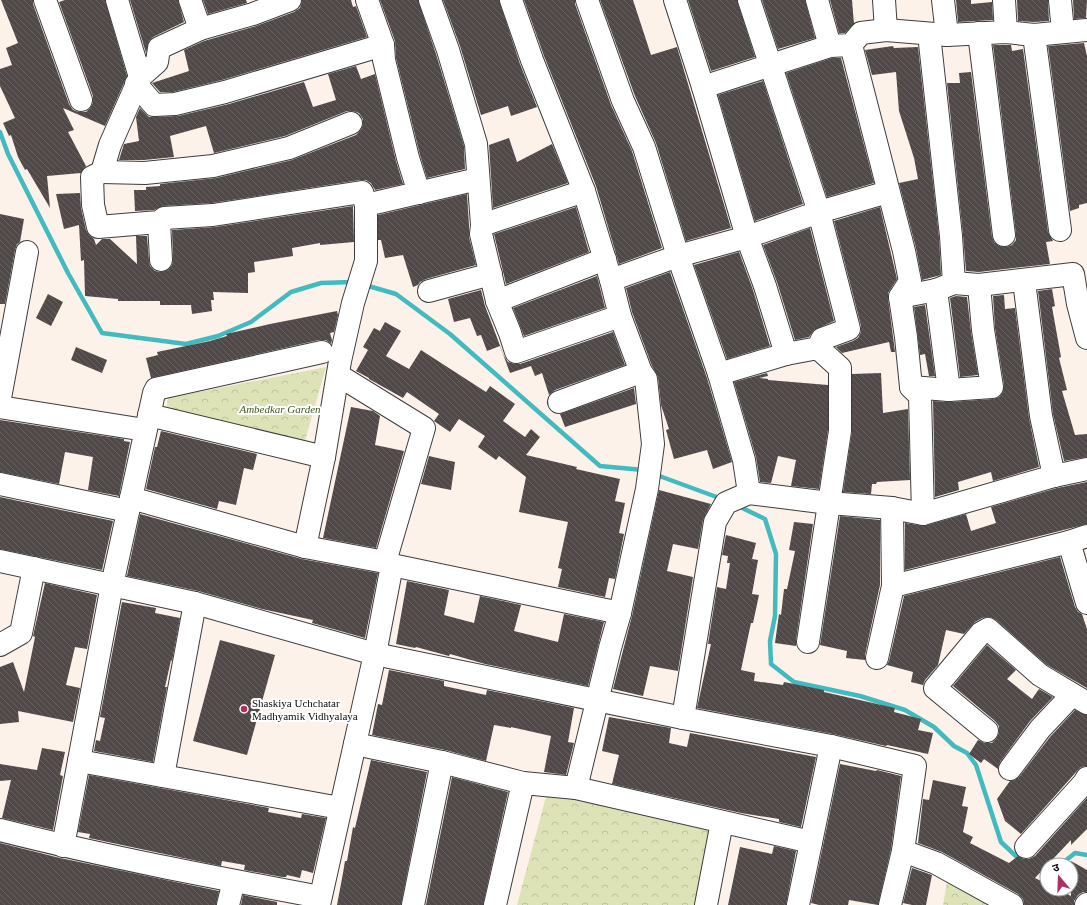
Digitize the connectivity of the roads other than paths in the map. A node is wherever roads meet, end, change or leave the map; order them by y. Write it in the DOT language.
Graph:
graph roads {
  1 [pos="46,0"];
  2 [pos="117,0"];
  3 [pos="190,0"];
  4 [pos="290,0"];
  5 [pos="367,0"];
  6 [pos="430,0"];
  7 [pos="511,0"];
  8 [pos="587,0"];
  9 [pos="675,0"];
  10 [pos="749,0"];
  11 [pos="817,0"];
  12 [pos="884,0"];
  13 [pos="943,0"];
  14 [pos="1004,0"];
  15 [pos="1060,0"];
  16 [pos="251,7"];
  17 [pos="200,29"];
  18 [pos="886,30"];
  19 [pos="1006,32"];
  20 [pos="1063,32"];
  21 [pos="1087,32"];
  22 [pos="979,33"];
  23 [pos="938,35"];
  24 [pos="1034,35"];
  25 [pos="382,45"];
  26 [pos="841,46"];
  27 [pos="770,65"];
  28 [pos="138,80"];
  29 [pos="703,87"];
  30 [pos="81,100"];
  31 [pos="351,123"];
  32 [pos="102,172"];
  33 [pos="478,180"];
  34 [pos="584,191"];
  35 [pos="888,192"];
  36 [pos="419,193"];
  37 [pos="366,205"];
  38 [pos="819,212"];
  39 [pos="159,222"];
  40 [pos="482,225"];
  41 [pos="1060,230"];
  42 [pos="1004,235"];
  43 [pos="747,237"];
  44 [pos="27,252"];
  45 [pos="678,256"];
  46 [pos="604,258"];
  47 [pos="161,260"];
  48 [pos="491,274"];
  49 [pos="611,280"];
  50 [pos="1024,281"];
  51 [pos="979,285"];
  52 [pos="945,287"];
  53 [pos="429,291"];
  54 [pos="900,296"];
  55 [pos="497,301"];
  56 [pos="620,316"];
  57 [pos="1087,337"];
  58 [pos="818,348"];
  59 [pos="322,352"];
  60 [pos="786,354"];
  61 [pos="640,372"];
  62 [pos="719,374"];
  63 [pos="338,375"];
  64 [pos="910,387"];
  65 [pos="948,390"];
  66 [pos="0,398"];
  67 [pos="559,402"];
  68 [pos="0,408"];
  69 [pos="147,423"];
  70 [pos="324,456"];
  71 [pos="1087,469"];
  72 [pos="1054,476"];
  73 [pos="0,484"];
  74 [pos="749,493"];
  75 [pos="829,503"];
  76 [pos="130,504"];
  77 [pos="892,508"];
  78 [pos="924,514"];
  79 [pos="1078,539"];
  80 [pos="305,547"];
  81 [pos="0,561"];
  82 [pos="388,564"];
  83 [pos="34,568"];
  84 [pos="112,585"];
  85 [pos="893,586"];
  86 [pos="195,603"];
  87 [pos="1087,603"];
  88 [pos="620,613"];
  89 [pos="808,642"];
  90 [pos="0,645"];
  91 [pos="375,654"];
  92 [pos="877,658"];
  93 [pos="1079,699"];
  94 [pos="598,701"];
  95 [pos="683,718"];
  96 [pos="987,731"];
  97 [pos="355,744"];
  98 [pos="831,746"];
  99 [pos="79,761"];
  100 [pos="442,762"];
  101 [pos="1010,769"];
  102 [pos="163,776"];
  103 [pos="1087,778"];
  104 [pos="523,783"];
  105 [pos="576,788"];
  106 [pos="340,808"];
  107 [pos="722,822"];
  108 [pos="0,830"];
  109 [pos="811,842"];
  110 [pos="63,846"];
  111 [pos="1026,847"];
  112 [pos="903,851"];
  113 [pos="234,881"];
  114 [pos="319,901"];
  115 [pos="1003,903"];
  116 [pos="228,905"];
  117 [pos="413,905"];
  118 [pos="495,905"];
  119 [pos="706,905"];
  120 [pos="798,905"];
  121 [pos="890,905"];
  1 -- 30 [label="street"];
  2 -- 28 [label="street"];
  3 -- 17 [label="street"];
  4 -- 16 [label="street"];
  5 -- 25 [label="street"];
  6 -- 33 [label="street"];
  7 -- 34 [label="street"];
  8 -- 45 [label="street"];
  9 -- 29 [label="street"];
  10 -- 27 [label="street"];
  11 -- 26 [label="street"];
  12 -- 18 [label="street"];
  13 -- 23 [label="street"];
  14 -- 19 [label="street"];
  15 -- 20 [label="street"];
  16 -- 17 [label="street"];
  17 -- 28 [label="street"];
  18 -- 23 [label="street"];
  18 -- 26 [label="street"];
  19 -- 22 [label="street"];
  19 -- 24 [label="street"];
  20 -- 21 [label="street"];
  20 -- 24 [label="street"];
  22 -- 23 [label="street"];
  22 -- 42 [label="street"];
  23 -- 52 [label="street"];
  24 -- 41 [label="street"];
  25 -- 28 [label="street"];
  25 -- 36 [label="street"];
  26 -- 27 [label="street"];
  26 -- 35 [label="street"];
  27 -- 29 [label="street"];
  27 -- 38 [label="street"];
  28 -- 32 [label="street"];
  29 -- 43 [label="street"];
  31 -- 32 [label="street"];
  32 -- 39 [label="street"];
  33 -- 36 [label="street"];
  33 -- 40 [label="street"];
  34 -- 40 [label="street"];
  34 -- 46 [label="street"];
  35 -- 38 [label="street"];
  35 -- 54 [label="street"];
  36 -- 37 [label="street"];
  37 -- 39 [label="street"];
  37 -- 63 [label="street"];
  38 -- 43 [label="street"];
  38 -- 58 [label="street"];
  39 -- 47 [label="street"];
  40 -- 48 [label="street"];
  43 -- 45 [label="street"];
  43 -- 60 [label="street"];
  44 -- 66 [label="street"];
  45 -- 49 [label="street"];
  45 -- 62 [label="street"];
  46 -- 49 [label="street"];
  46 -- 55 [label="street"];
  48 -- 53 [label="street"];
  48 -- 55 [label="street"];
  49 -- 56 [label="street"];
  50 -- 51 [label="street"];
  50 -- 57 [label="street"];
  50 -- 72 [label="street"];
  51 -- 52 [label="street"];
  51 -- 65 [label="street"];
  52 -- 54 [label="street"];
  52 -- 65 [label="street"];
  54 -- 64 [label="street"];
  55 -- 56 [label="street"];
  56 -- 61 [label="street"];
  58 -- 60 [label="street"];
  58 -- 75 [label="street"];
  59 -- 69 [label="street"];
  60 -- 62 [label="street"];
  61 -- 67 [label="street"];
  61 -- 88 [label="street"];
  62 -- 74 [label="street"];
  63 -- 70 [label="street"];
  63 -- 82 [label="street"];
  64 -- 65 [label="street"];
  64 -- 78 [label="street"];
  68 -- 69 [label="street"];
  69 -- 70 [label="street"];
  69 -- 76 [label="street"];
  70 -- 80 [label="street"];
  71 -- 72 [label="street"];
  72 -- 78 [label="street"];
  73 -- 76 [label="street"];
  74 -- 75 [label="street"];
  74 -- 95 [label="street"];
  75 -- 77 [label="street"];
  75 -- 89 [label="street"];
  76 -- 80 [label="street"];
  76 -- 84 [label="street"];
  77 -- 78 [label="street"];
  77 -- 85 [label="street"];
  79 -- 85 [label="street"];
  79 -- 87 [label="street"];
  80 -- 82 [label="street"];
  81 -- 83 [label="street"];
  82 -- 88 [label="street"];
  82 -- 91 [label="street"];
  83 -- 84 [label="street"];
  83 -- 90 [label="street"];
  84 -- 86 [label="street"];
  84 -- 99 [label="street"];
  85 -- 92 [label="street"];
  86 -- 91 [label="street"];
  86 -- 102 [label="street"];
  88 -- 94 [label="street"];
  91 -- 94 [label="street"];
  91 -- 97 [label="street"];
  93 -- 96 [label="street"];
  93 -- 101 [label="street"];
  94 -- 95 [label="street"];
  94 -- 105 [label="street"];
  95 -- 98 [label="street"];
  97 -- 100 [label="street"];
  97 -- 106 [label="street"];
  98 -- 109 [label="street"];
  98 -- 112 [label="street"];
  99 -- 102 [label="street"];
  99 -- 110 [label="street"];
  100 -- 104 [label="street"];
  100 -- 117 [label="street"];
  102 -- 106 [label="street"];
  103 -- 111 [label="street"];
  104 -- 105 [label="street"];
  104 -- 118 [label="street"];
  105 -- 107 [label="street"];
  106 -- 114 [label="street"];
  107 -- 109 [label="street"];
  107 -- 119 [label="street"];
  108 -- 110 [label="street"];
  109 -- 120 [label="street"];
  110 -- 113 [label="street"];
  112 -- 115 [label="street"];
  112 -- 121 [label="street"];
  113 -- 114 [label="street"];
  113 -- 116 [label="street"];
}
